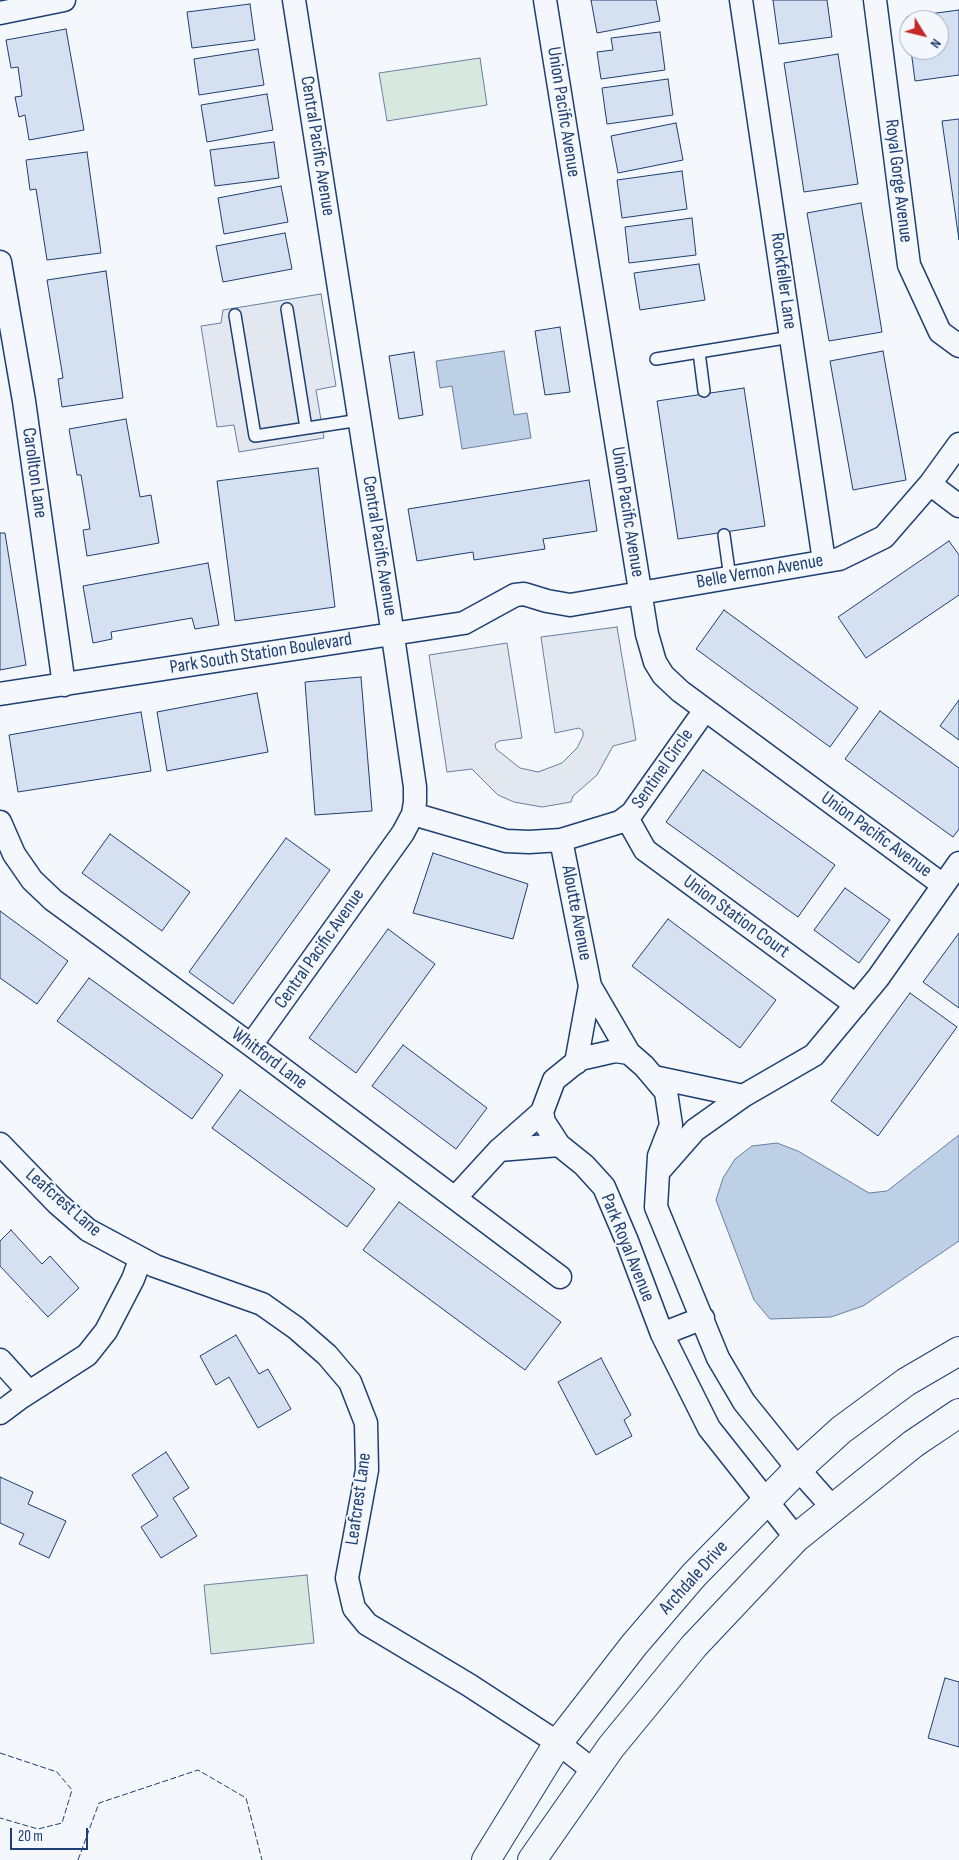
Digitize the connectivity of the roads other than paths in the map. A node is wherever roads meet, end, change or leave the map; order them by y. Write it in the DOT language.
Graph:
graph roads {
  1 [pos="64,0"];
  2 [pos="294,0"];
  3 [pos="545,0"];
  4 [pos="741,0"];
  5 [pos="875,0"];
  6 [pos="0,13"];
  7 [pos="0,262"];
  8 [pos="287,309"];
  9 [pos="235,315"];
  10 [pos="791,337"];
  11 [pos="959,346"];
  12 [pos="699,352"];
  13 [pos="656,359"];
  14 [pos="704,391"];
  15 [pos="360,420"];
  16 [pos="306,428"];
  17 [pos="959,444"];
  18 [pos="930,484"];
  19 [pos="959,506"];
  20 [pos="724,535"];
  21 [pos="824,561"];
  22 [pos="730,578"];
  23 [pos="640,592"];
  24 [pos="515,595"];
  25 [pos="392,634"];
  26 [pos="64,685"];
  27 [pos="0,694"];
  28 [pos="704,710"];
  29 [pos="413,814"];
  30 [pos="627,818"];
  31 [pos="0,822"];
  32 [pos="561,840"];
  33 [pos="959,863"];
  34 [pos="943,885"];
  35 [pos="590,986"];
  36 [pos="856,1005"];
  37 [pos="251,1045"];
  38 [pos="629,1053"];
  39 [pos="576,1063"];
  40 [pos="654,1077"];
  41 [pos="743,1096"];
  42 [pos="542,1112"];
  43 [pos="0,1144"];
  44 [pos="559,1145"];
  45 [pos="499,1150"];
  46 [pos="658,1172"];
  47 [pos="455,1198"];
  48 [pos="140,1260"];
  49 [pos="560,1277"];
  50 [pos="703,1318"];
  51 [pos="662,1334"];
  52 [pos="959,1351"];
  53 [pos="0,1360"];
  54 [pos="29,1392"];
  55 [pos="0,1413"];
  56 [pos="959,1413"];
  57 [pos="798,1469"];
  58 [pos="765,1502"];
  59 [pos="832,1507"];
  60 [pos="796,1538"];
  61 [pos="558,1743"];
  62 [pos="594,1771"];
  63 [pos="486,1860"];
  64 [pos="532,1860"];
  1 -- 6 [label="street"];
  2 -- 15 [label="street, Central Pacific Avenue"];
  3 -- 23 [label="street, Union Pacific Avenue"];
  4 -- 10 [label="street, Rockfeller Lane"];
  5 -- 11 [label="street, Royal Gorge Avenue"];
  7 -- 26 [label="street, Carollton Lane"];
  8 -- 16 [label="lane"];
  9 -- 16 [label="lane"];
  10 -- 12 [label="lane"];
  10 -- 21 [label="street, Rockfeller Lane"];
  12 -- 13 [label="lane"];
  12 -- 14 [label="lane"];
  15 -- 16 [label="lane"];
  15 -- 25 [label="street, Central Pacific Avenue"];
  17 -- 18 [label="street, Belle Vernon Avenue"];
  18 -- 19 [label="street"];
  18 -- 21 [label="street, Belle Vernon Avenue"];
  20 -- 22 [label="lane"];
  21 -- 22 [label="street, Belle Vernon Avenue"];
  22 -- 23 [label="street, Belle Vernon Avenue"];
  23 -- 24 [label="street, Belle Vernon Avenue"];
  23 -- 28 [label="street, Union Pacific Avenue"];
  24 -- 25 [label="street, Park South Station Boulevard"];
  25 -- 26 [label="street, Park South Station Boulevard"];
  25 -- 29 [label="street, Central Pacific Avenue"];
  26 -- 27 [label="street, Park South Station Boulevard"];
  28 -- 30 [label="street, Sentinel Circle"];
  28 -- 34 [label="street, Union Pacific Avenue"];
  29 -- 32 [label="street, Sentinel Circle"];
  29 -- 37 [label="street, Central Pacific Avenue"];
  30 -- 32 [label="street, Sentinel Circle"];
  30 -- 36 [label="street, Union Station Court"];
  31 -- 37 [label="street, Whitford Lane"];
  32 -- 35 [label="street, Aloutte Avenue"];
  33 -- 34 [label="street"];
  34 -- 36 [label="street"];
  35 -- 38 [label="street, Aloutte Avenue"];
  35 -- 39 [label="street, Aloutte Avenue"];
  36 -- 41 [label="street"];
  37 -- 47 [label="street, Whitford Lane"];
  38 -- 39 [label="street"];
  38 -- 40 [label="street"];
  39 -- 42 [label="street"];
  40 -- 41 [label="street"];
  40 -- 46 [label="street"];
  41 -- 46 [label="street"];
  42 -- 44 [label="street, Park Royal Avenue"];
  42 -- 45 [label="street"];
  43 -- 48 [label="street, Leafcrest Lane"];
  44 -- 45 [label="street"];
  44 -- 51 [label="street, Park Royal Avenue"];
  45 -- 47 [label="street"];
  46 -- 50 [label="street"];
  47 -- 49 [label="street, Whitford Lane"];
  48 -- 54 [label="street"];
  48 -- 61 [label="street, Leafcrest Lane"];
  50 -- 51 [label="street"];
  50 -- 57 [label="street"];
  51 -- 58 [label="street, Park Royal Avenue"];
  52 -- 57 [label="street, Archdale Drive"];
  53 -- 54 [label="street"];
  54 -- 55 [label="street"];
  56 -- 59 [label="street"];
  57 -- 58 [label="street, Archdale Drive"];
  57 -- 59 [label="street"];
  58 -- 60 [label="street, Park Royal Avenue"];
  58 -- 61 [label="street, Archdale Drive"];
  59 -- 60 [label="street"];
  60 -- 62 [label="street"];
  61 -- 62 [label="street, Leafcrest Lane"];
  61 -- 63 [label="street, Archdale Drive"];
  62 -- 64 [label="street"];
}
